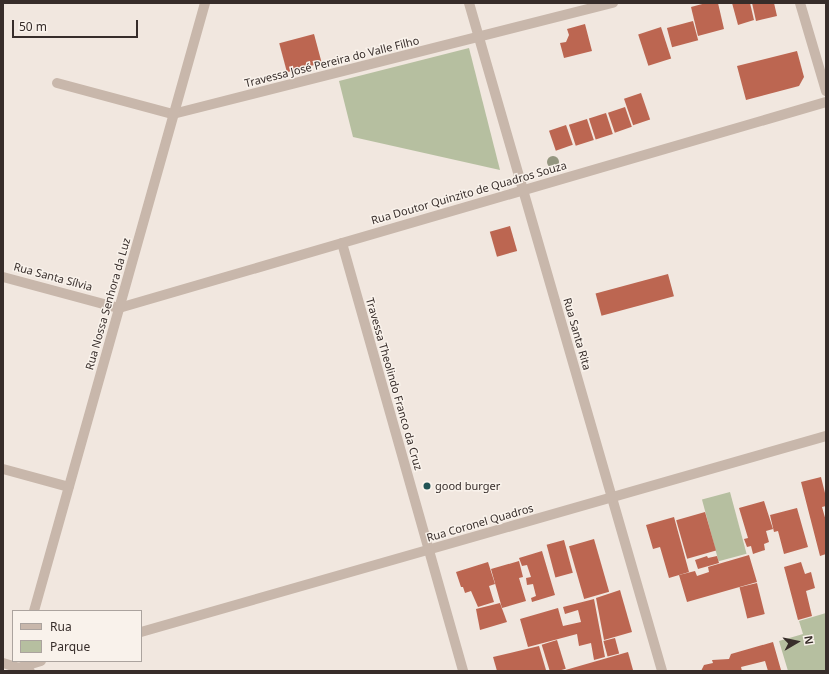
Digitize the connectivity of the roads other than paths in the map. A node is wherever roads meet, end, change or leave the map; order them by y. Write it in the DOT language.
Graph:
graph roads {
  1 [pos="205,3"];
  2 [pos="469,3"];
  3 [pos="613,3"];
  4 [pos="800,3"];
  5 [pos="479,37"];
  6 [pos="57,83"];
  7 [pos="826,91"];
  8 [pos="826,102"];
  9 [pos="173,114"];
  10 [pos="523,190"];
  11 [pos="342,243"];
  12 [pos="3,277"];
  13 [pos="119,308"];
  14 [pos="826,436"];
  15 [pos="3,469"];
  16 [pos="69,487"];
  17 [pos="612,497"];
  18 [pos="429,550"];
  19 [pos="34,610"];
  20 [pos="142,632"];
  21 [pos="36,662"];
  22 [pos="3,663"];
  23 [pos="18,666"];
  24 [pos="30,671"];
  25 [pos="463,671"];
  26 [pos="662,671"];
  1 -- 9 [label="street, Rua Nossa Senhora da Luz"];
  2 -- 5 [label="street, Rua Santa Rita"];
  3 -- 5 [label="street, Travessa José Pereira do Valle Filho"];
  4 -- 7 [label="street"];
  5 -- 9 [label="street, Travessa José Pereira do Valle Filho"];
  5 -- 10 [label="street, Rua Santa Rita"];
  6 -- 9 [label="street, Travessa José Pereira do Valle Filho"];
  8 -- 10 [label="street, Rua Doutor Quinzito de Quadros Souza"];
  9 -- 13 [label="street, Rua Nossa Senhora da Luz"];
  10 -- 11 [label="street, Rua Doutor Quinzito de Quadros Souza"];
  10 -- 17 [label="street, Rua Santa Rita"];
  11 -- 13 [label="street, Rua Doutor Quinzito de Quadros Souza"];
  11 -- 18 [label="street, Travessa Theolindo Franco da Cruz"];
  12 -- 13 [label="street, Rua Santa Sílvia"];
  13 -- 16 [label="street, Rua Nossa Senhora da Luz"];
  14 -- 17 [label="street, Rua Coronel Quadros"];
  15 -- 16 [label="street"];
  16 -- 19 [label="street, Rua Nossa Senhora da Luz"];
  17 -- 18 [label="street, Rua Coronel Quadros"];
  17 -- 26 [label="street, Rua Santa Rita"];
  18 -- 20 [label="street, Rua Coronel Quadros"];
  18 -- 25 [label="street, Travessa Theolindo Franco da Cruz"];
  21 -- 23 [label="street"];
  22 -- 23 [label="street"];
  23 -- 24 [label="street"];
}
